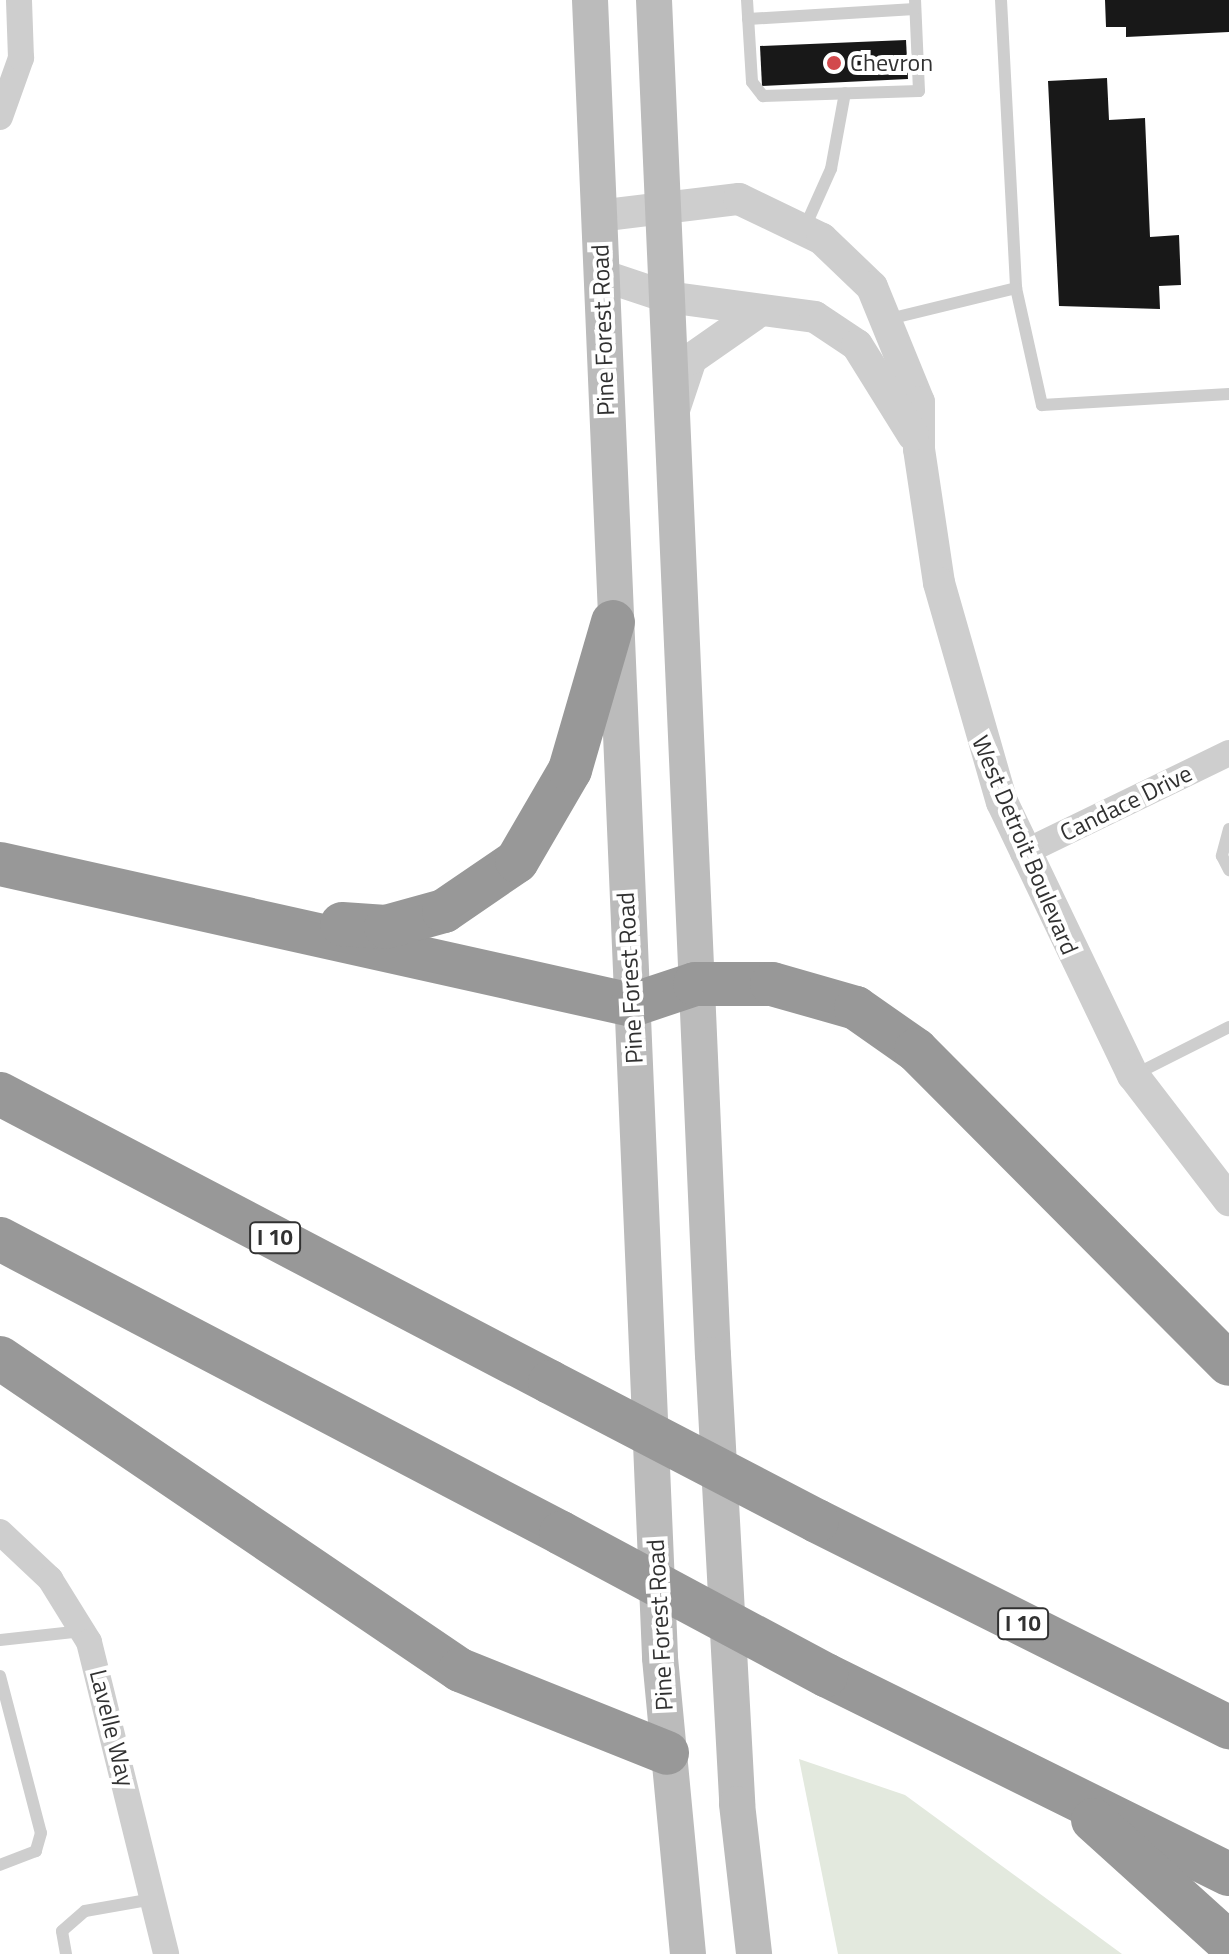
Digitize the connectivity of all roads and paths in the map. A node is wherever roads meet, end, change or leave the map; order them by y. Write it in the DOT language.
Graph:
graph roads {
  1 [pos="19,0"];
  2 [pos="590,0"];
  3 [pos="654,0"];
  4 [pos="747,0"];
  5 [pos="1001,0"];
  6 [pos="915,5"];
  7 [pos="748,19"];
  8 [pos="845,93"];
  9 [pos="0,117"];
  10 [pos="665,205"];
  11 [pos="598,216"];
  12 [pos="804,229"];
  13 [pos="601,275"];
  14 [pos="1016,288"];
  15 [pos="667,297"];
  16 [pos="761,310"];
  17 [pos="889,319"];
  18 [pos="1229,394"];
  19 [pos="672,417"];
  20 [pos="919,449"];
  21 [pos="613,622"];
  22 [pos="1229,753"];
  23 [pos="1229,829"];
  24 [pos="1023,853"];
  25 [pos="0,864"];
  26 [pos="1229,870"];
  27 [pos="238,917"];
  28 [pos="695,984"];
  29 [pos="632,1005"];
  30 [pos="1229,1027"];
  31 [pos="1133,1075"];
  32 [pos="0,1094"];
  33 [pos="1229,1200"];
  34 [pos="0,1239"];
  35 [pos="0,1358"];
  36 [pos="1229,1364"];
  37 [pos="0,1532"];
  38 [pos="83,1631"];
  39 [pos="0,1640"];
  40 [pos="0,1676"];
  41 [pos="1229,1727"];
  42 [pos="667,1753"];
  43 [pos="1057,1785"];
  44 [pos="0,1865"];
  45 [pos="1229,1874"];
  46 [pos="153,1899"];
  47 [pos="1229,1943"];
  48 [pos="66,1954"];
  49 [pos="166,1954"];
  50 [pos="688,1954"];
  51 [pos="754,1954"];
  1 -- 9 [label="street"];
  2 -- 11 [label="main road, Pine Forest Road"];
  3 -- 10 [label="main road"];
  4 -- 7 [label="lane"];
  5 -- 14 [label="lane"];
  6 -- 7 [label="lane"];
  6 -- 8 [label="lane"];
  7 -- 8 [label="lane"];
  8 -- 12 [label="lane"];
  10 -- 11 [label="street, West Detroit Boulevard"];
  10 -- 12 [label="street, West Detroit Boulevard"];
  10 -- 15 [label="main road"];
  11 -- 13 [label="main road, Pine Forest Road"];
  12 -- 17 [label="street, West Detroit Boulevard"];
  13 -- 15 [label="street, West Detroit Boulevard"];
  13 -- 21 [label="main road, Pine Forest Road"];
  14 -- 17 [label="lane"];
  14 -- 18 [label="lane"];
  15 -- 16 [label="street, West Detroit Boulevard"];
  15 -- 19 [label="main road"];
  16 -- 19 [label="street"];
  16 -- 20 [label="street, West Detroit Boulevard"];
  17 -- 20 [label="street, West Detroit Boulevard"];
  19 -- 28 [label="main road"];
  20 -- 24 [label="street, West Detroit Boulevard"];
  21 -- 27 [label="highway"];
  21 -- 29 [label="main road, Pine Forest Road"];
  22 -- 24 [label="street, Candace Drive"];
  23 -- 26 [label="lane"];
  24 -- 31 [label="street, West Detroit Boulevard"];
  25 -- 27 [label="highway"];
  27 -- 29 [label="highway"];
  28 -- 29 [label="highway"];
  28 -- 36 [label="highway"];
  28 -- 51 [label="main road"];
  29 -- 42 [label="main road, Pine Forest Road"];
  30 -- 31 [label="lane"];
  31 -- 33 [label="street, West Detroit Boulevard"];
  32 -- 41 [label="highway, I 10, bridge"];
  34 -- 43 [label="highway, bridge"];
  35 -- 42 [label="highway"];
  37 -- 38 [label="street, Lavelle Way"];
  38 -- 39 [label="lane"];
  38 -- 46 [label="street, Lavelle Way"];
  40 -- 44 [label="lane"];
  42 -- 50 [label="main road, Pine Forest Road"];
  43 -- 45 [label="highway"];
  43 -- 47 [label="highway"];
  46 -- 48 [label="lane"];
  46 -- 49 [label="street, Lavelle Way"];
}
